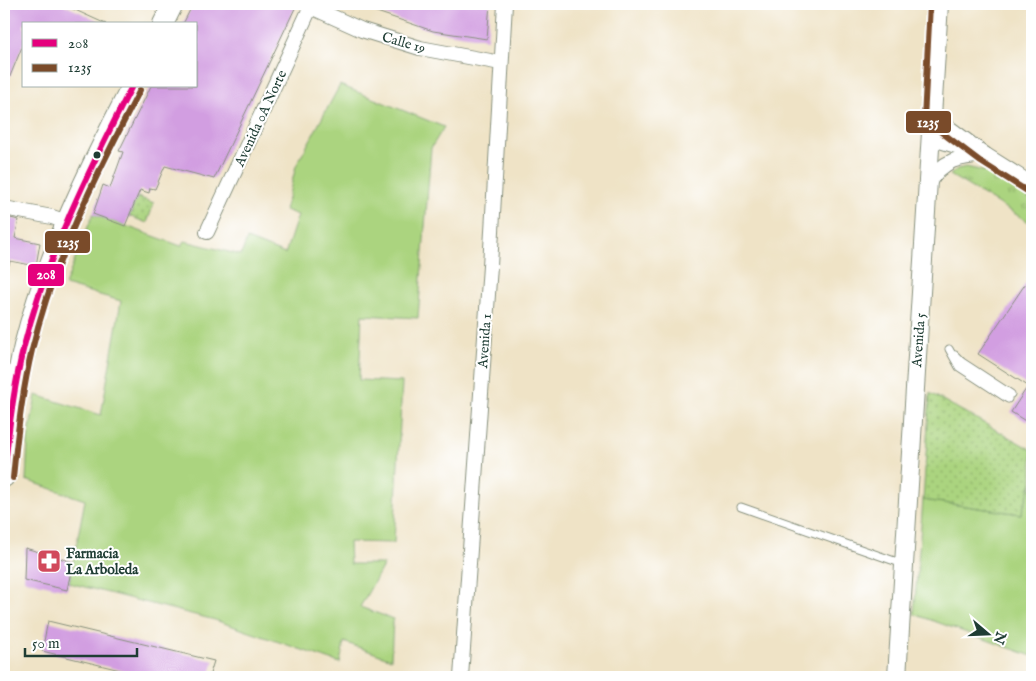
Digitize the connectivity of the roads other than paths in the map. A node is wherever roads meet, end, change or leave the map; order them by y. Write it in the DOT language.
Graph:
graph roads {
  1 [pos="173,4"];
  2 [pos="505,4"];
  3 [pos="939,4"];
  4 [pos="312,5"];
  5 [pos="164,22"];
  6 [pos="501,63"];
  7 [pos="131,88"];
  8 [pos="932,115"];
  9 [pos="930,138"];
  10 [pos="986,155"];
  11 [pos="928,184"];
  12 [pos="1032,184"];
  13 [pos="4,208"];
  14 [pos="67,222"];
  15 [pos="208,232"];
  16 [pos="1010,396"];
  17 [pos="4,477"];
  18 [pos="740,507"];
  19 [pos="904,564"];
  20 [pos="461,677"];
  21 [pos="897,677"];
  1 -- 5 [label="main road"];
  2 -- 6 [label="street, Avenida 1"];
  3 -- 8 [label="street, Avenida 5"];
  4 -- 6 [label="street, Calle 19"];
  4 -- 15 [label="street, Avenida 0A Norte"];
  6 -- 20 [label="street, Avenida 1"];
  7 -- 14 [label="main road"];
  8 -- 9 [label="street, Avenida 5"];
  8 -- 10 [label="street"];
  9 -- 10 [label="street"];
  9 -- 11 [label="street, Avenida 5"];
  10 -- 11 [label="street"];
  10 -- 12 [label="street"];
  11 -- 19 [label="street, Avenida 5"];
  13 -- 14 [label="street"];
  14 -- 17 [label="main road"];
  16 -- 16 [label="lane"];
  18 -- 19 [label="lane"];
  19 -- 21 [label="street, Avenida 5"];
}
